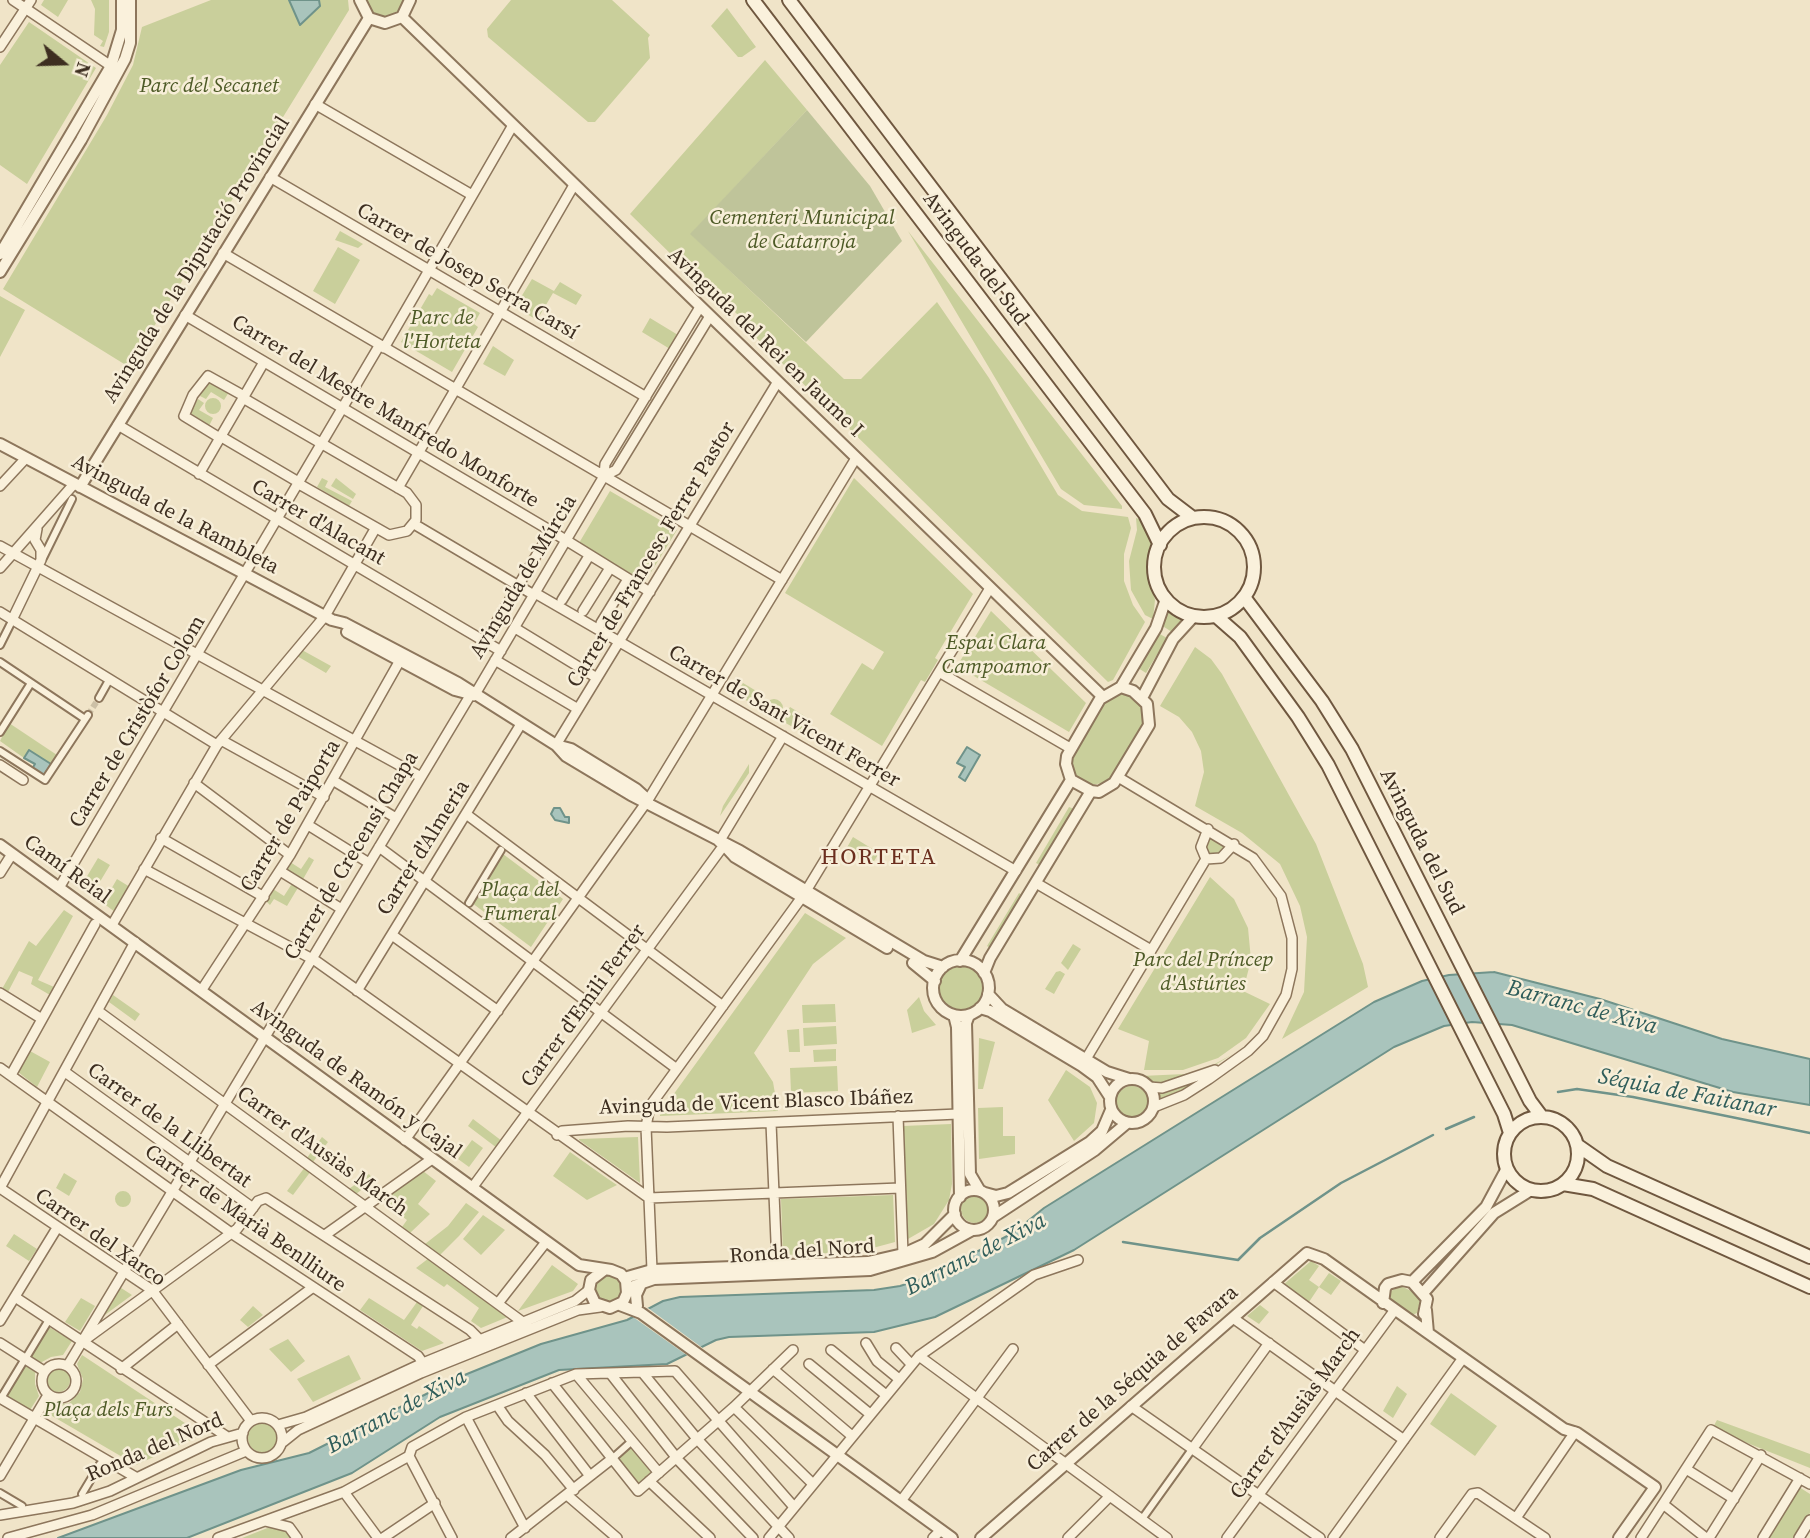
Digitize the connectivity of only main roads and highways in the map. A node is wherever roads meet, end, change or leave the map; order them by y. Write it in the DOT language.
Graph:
graph roads {
  1 [pos="753,0"];
  2 [pos="789,0"];
  3 [pos="1193,518"];
  4 [pos="1160,545"];
  5 [pos="1244,597"];
  6 [pos="1216,616"];
  7 [pos="1542,1117"];
  8 [pos="1510,1133"];
  9 [pos="1577,1145"];
  10 [pos="1563,1184"];
  11 [pos="1810,1257"];
  12 [pos="1810,1287"];
  1 -- 4 [label="main road, Avinguda del Sud"];
  2 -- 3 [label="main road, Avinguda del Sud"];
  3 -- 4 [label="main road"];
  3 -- 5 [label="main road"];
  4 -- 6 [label="main road"];
  5 -- 6 [label="main road"];
  5 -- 7 [label="main road, Avinguda del Sud"];
  6 -- 8 [label="main road"];
  7 -- 8 [label="main road"];
  7 -- 9 [label="main road"];
  8 -- 10 [label="main road"];
  9 -- 10 [label="main road"];
  9 -- 11 [label="main road"];
  10 -- 12 [label="main road"];
}
